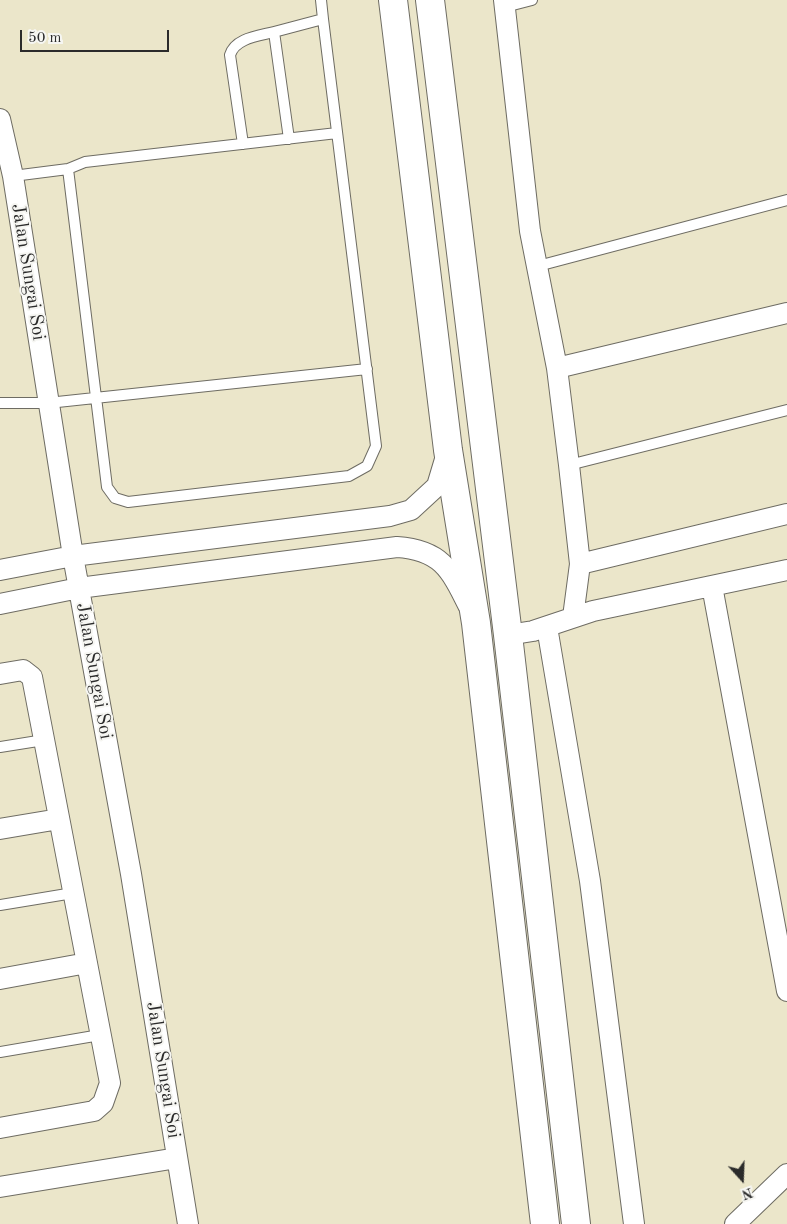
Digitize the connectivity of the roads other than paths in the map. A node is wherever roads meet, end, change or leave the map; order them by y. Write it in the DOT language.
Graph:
graph roads {
  1 [pos="321,0"];
  2 [pos="393,0"];
  3 [pos="430,0"];
  4 [pos="532,0"];
  5 [pos="504,3"];
  6 [pos="323,19"];
  7 [pos="274,32"];
  8 [pos="0,119"];
  9 [pos="337,133"];
  10 [pos="289,139"];
  11 [pos="243,144"];
  12 [pos="68,169"];
  13 [pos="13,176"];
  14 [pos="787,200"];
  15 [pos="538,266"];
  16 [pos="787,314"];
  17 [pos="557,368"];
  18 [pos="367,369"];
  19 [pos="97,397"];
  20 [pos="0,403"];
  21 [pos="48,403"];
  22 [pos="787,410"];
  23 [pos="448,450"];
  24 [pos="569,465"];
  25 [pos="787,514"];
  26 [pos="73,556"];
  27 [pos="580,564"];
  28 [pos="0,570"];
  29 [pos="787,570"];
  30 [pos="712,586"];
  31 [pos="79,588"];
  32 [pos="0,604"];
  33 [pos="573,617"];
  34 [pos="476,623"];
  35 [pos="547,627"];
  36 [pos="508,635"];
  37 [pos="0,674"];
  38 [pos="44,740"];
  39 [pos="0,747"];
  40 [pos="59,819"];
  41 [pos="0,829"];
  42 [pos="73,892"];
  43 [pos="0,905"];
  44 [pos="87,962"];
  45 [pos="0,978"];
  46 [pos="787,991"];
  47 [pos="100,1035"];
  48 [pos="0,1052"];
  49 [pos="0,1128"];
  50 [pos="177,1158"];
  51 [pos="787,1174"];
  52 [pos="0,1187"];
  53 [pos="188,1224"];
  54 [pos="545,1224"];
  55 [pos="576,1224"];
  56 [pos="634,1224"];
  57 [pos="735,1224"];
  1 -- 6 [label="lane"];
  2 -- 23 [label="highway"];
  3 -- 36 [label="highway"];
  4 -- 5 [label="lane"];
  5 -- 15 [label="street"];
  6 -- 7 [label="lane"];
  6 -- 9 [label="lane"];
  7 -- 10 [label="lane"];
  7 -- 11 [label="lane"];
  8 -- 13 [label="street, Jalan Sungai Soi"];
  9 -- 10 [label="lane"];
  9 -- 18 [label="lane"];
  10 -- 11 [label="lane"];
  11 -- 12 [label="lane"];
  12 -- 13 [label="lane"];
  12 -- 19 [label="lane"];
  13 -- 21 [label="street, Jalan Sungai Soi"];
  14 -- 15 [label="lane"];
  15 -- 17 [label="street"];
  16 -- 17 [label="street"];
  17 -- 24 [label="street"];
  18 -- 19 [label="lane"];
  18 -- 19 [label="lane"];
  19 -- 21 [label="lane"];
  20 -- 21 [label="lane"];
  21 -- 26 [label="street, Jalan Sungai Soi"];
  22 -- 24 [label="lane"];
  23 -- 26 [label="street"];
  23 -- 34 [label="highway"];
  24 -- 27 [label="street"];
  25 -- 27 [label="street"];
  26 -- 28 [label="street"];
  26 -- 31 [label="street, Jalan Sungai Soi"];
  27 -- 33 [label="street"];
  29 -- 30 [label="street"];
  30 -- 33 [label="street"];
  30 -- 46 [label="street"];
  31 -- 32 [label="street"];
  31 -- 34 [label="street"];
  31 -- 50 [label="street, Jalan Sungai Soi"];
  33 -- 35 [label="street"];
  34 -- 54 [label="highway"];
  35 -- 36 [label="street"];
  35 -- 56 [label="street"];
  36 -- 55 [label="highway"];
  37 -- 38 [label="street"];
  38 -- 39 [label="lane"];
  38 -- 40 [label="street"];
  40 -- 41 [label="street"];
  40 -- 42 [label="street"];
  42 -- 43 [label="lane"];
  42 -- 44 [label="street"];
  44 -- 45 [label="street"];
  44 -- 47 [label="street"];
  47 -- 48 [label="lane"];
  47 -- 49 [label="street"];
  50 -- 52 [label="street"];
  50 -- 53 [label="street, Jalan Sungai Soi"];
  51 -- 57 [label="street"];
}
